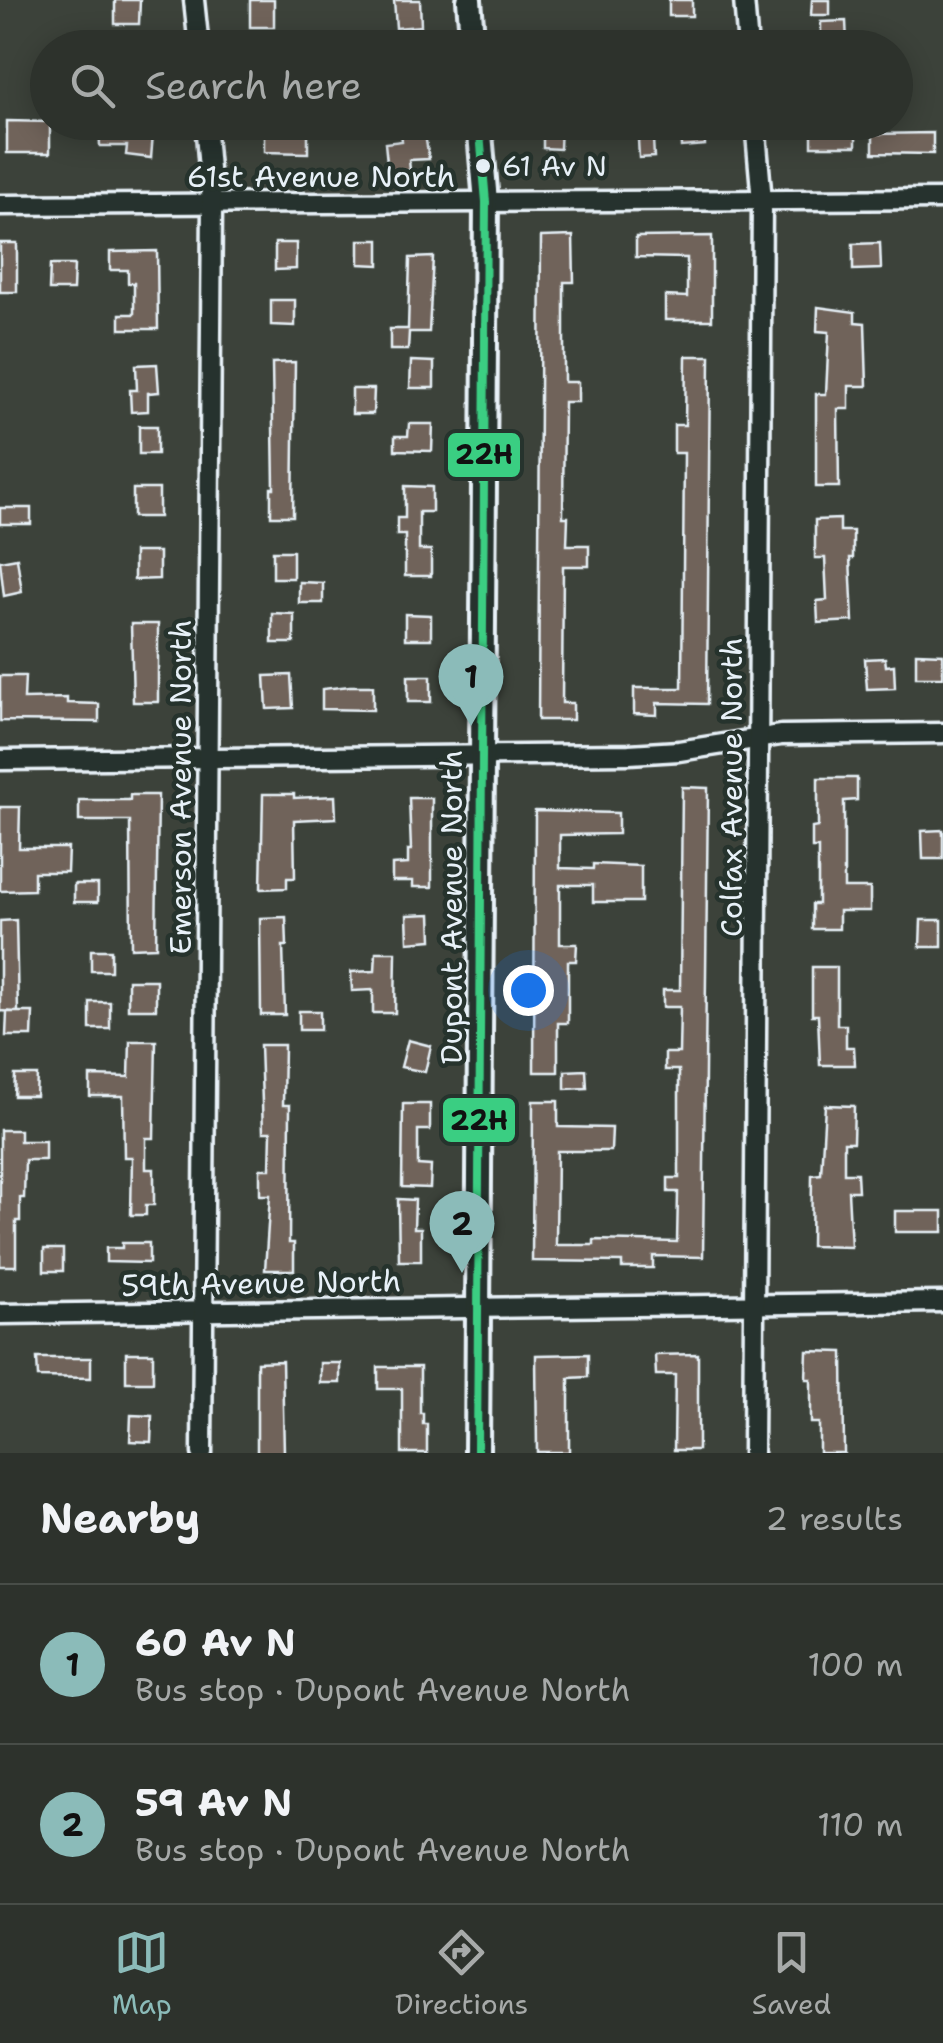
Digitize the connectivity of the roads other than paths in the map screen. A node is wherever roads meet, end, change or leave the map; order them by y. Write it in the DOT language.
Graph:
graph roads {
  1 [pos="194,0"];
  2 [pos="468,0"];
  3 [pos="744,0"];
  4 [pos="196,30"];
  5 [pos="471,30"];
  6 [pos="746,30"];
  7 [pos="207,140"];
  8 [pos="481,140"];
  9 [pos="757,140"];
  10 [pos="943,200"];
  11 [pos="762,201"];
  12 [pos="486,202"];
  13 [pos="212,204"];
  14 [pos="0,205"];
  15 [pos="943,733"];
  16 [pos="759,737"];
  17 [pos="482,755"];
  18 [pos="208,756"];
  19 [pos="0,760"];
  20 [pos="943,1302"];
  21 [pos="753,1305"];
  22 [pos="478,1307"];
  23 [pos="203,1312"];
  24 [pos="0,1314"];
  25 [pos="202,1453"];
  26 [pos="478,1453"];
  27 [pos="753,1453"];
  1 -- 4 [label="street"];
  2 -- 5 [label="street"];
  3 -- 6 [label="street"];
  7 -- 13 [label="street, Emerson Avenue North"];
  8 -- 12 [label="street, Dupont Avenue North"];
  9 -- 11 [label="street, Colfax Avenue North"];
  10 -- 11 [label="street, 61st Avenue North"];
  11 -- 12 [label="street, 61st Avenue North"];
  11 -- 16 [label="street, Colfax Avenue North"];
  12 -- 13 [label="street, 61st Avenue North"];
  12 -- 17 [label="street, Dupont Avenue North"];
  13 -- 14 [label="street, 61st Avenue North"];
  13 -- 18 [label="street, Emerson Avenue North"];
  15 -- 16 [label="street"];
  16 -- 17 [label="street"];
  16 -- 21 [label="street, Colfax Avenue North"];
  17 -- 18 [label="street"];
  17 -- 22 [label="street, Dupont Avenue North"];
  18 -- 19 [label="street"];
  18 -- 23 [label="street, Emerson Avenue North"];
  20 -- 21 [label="street, 59th Avenue North"];
  21 -- 22 [label="street, 59th Avenue North"];
  21 -- 27 [label="street, Colfax Avenue North"];
  22 -- 23 [label="street, 59th Avenue North"];
  22 -- 26 [label="street, Dupont Avenue North"];
  23 -- 24 [label="street, 59th Avenue North"];
  23 -- 25 [label="street, Emerson Avenue North"];
}
